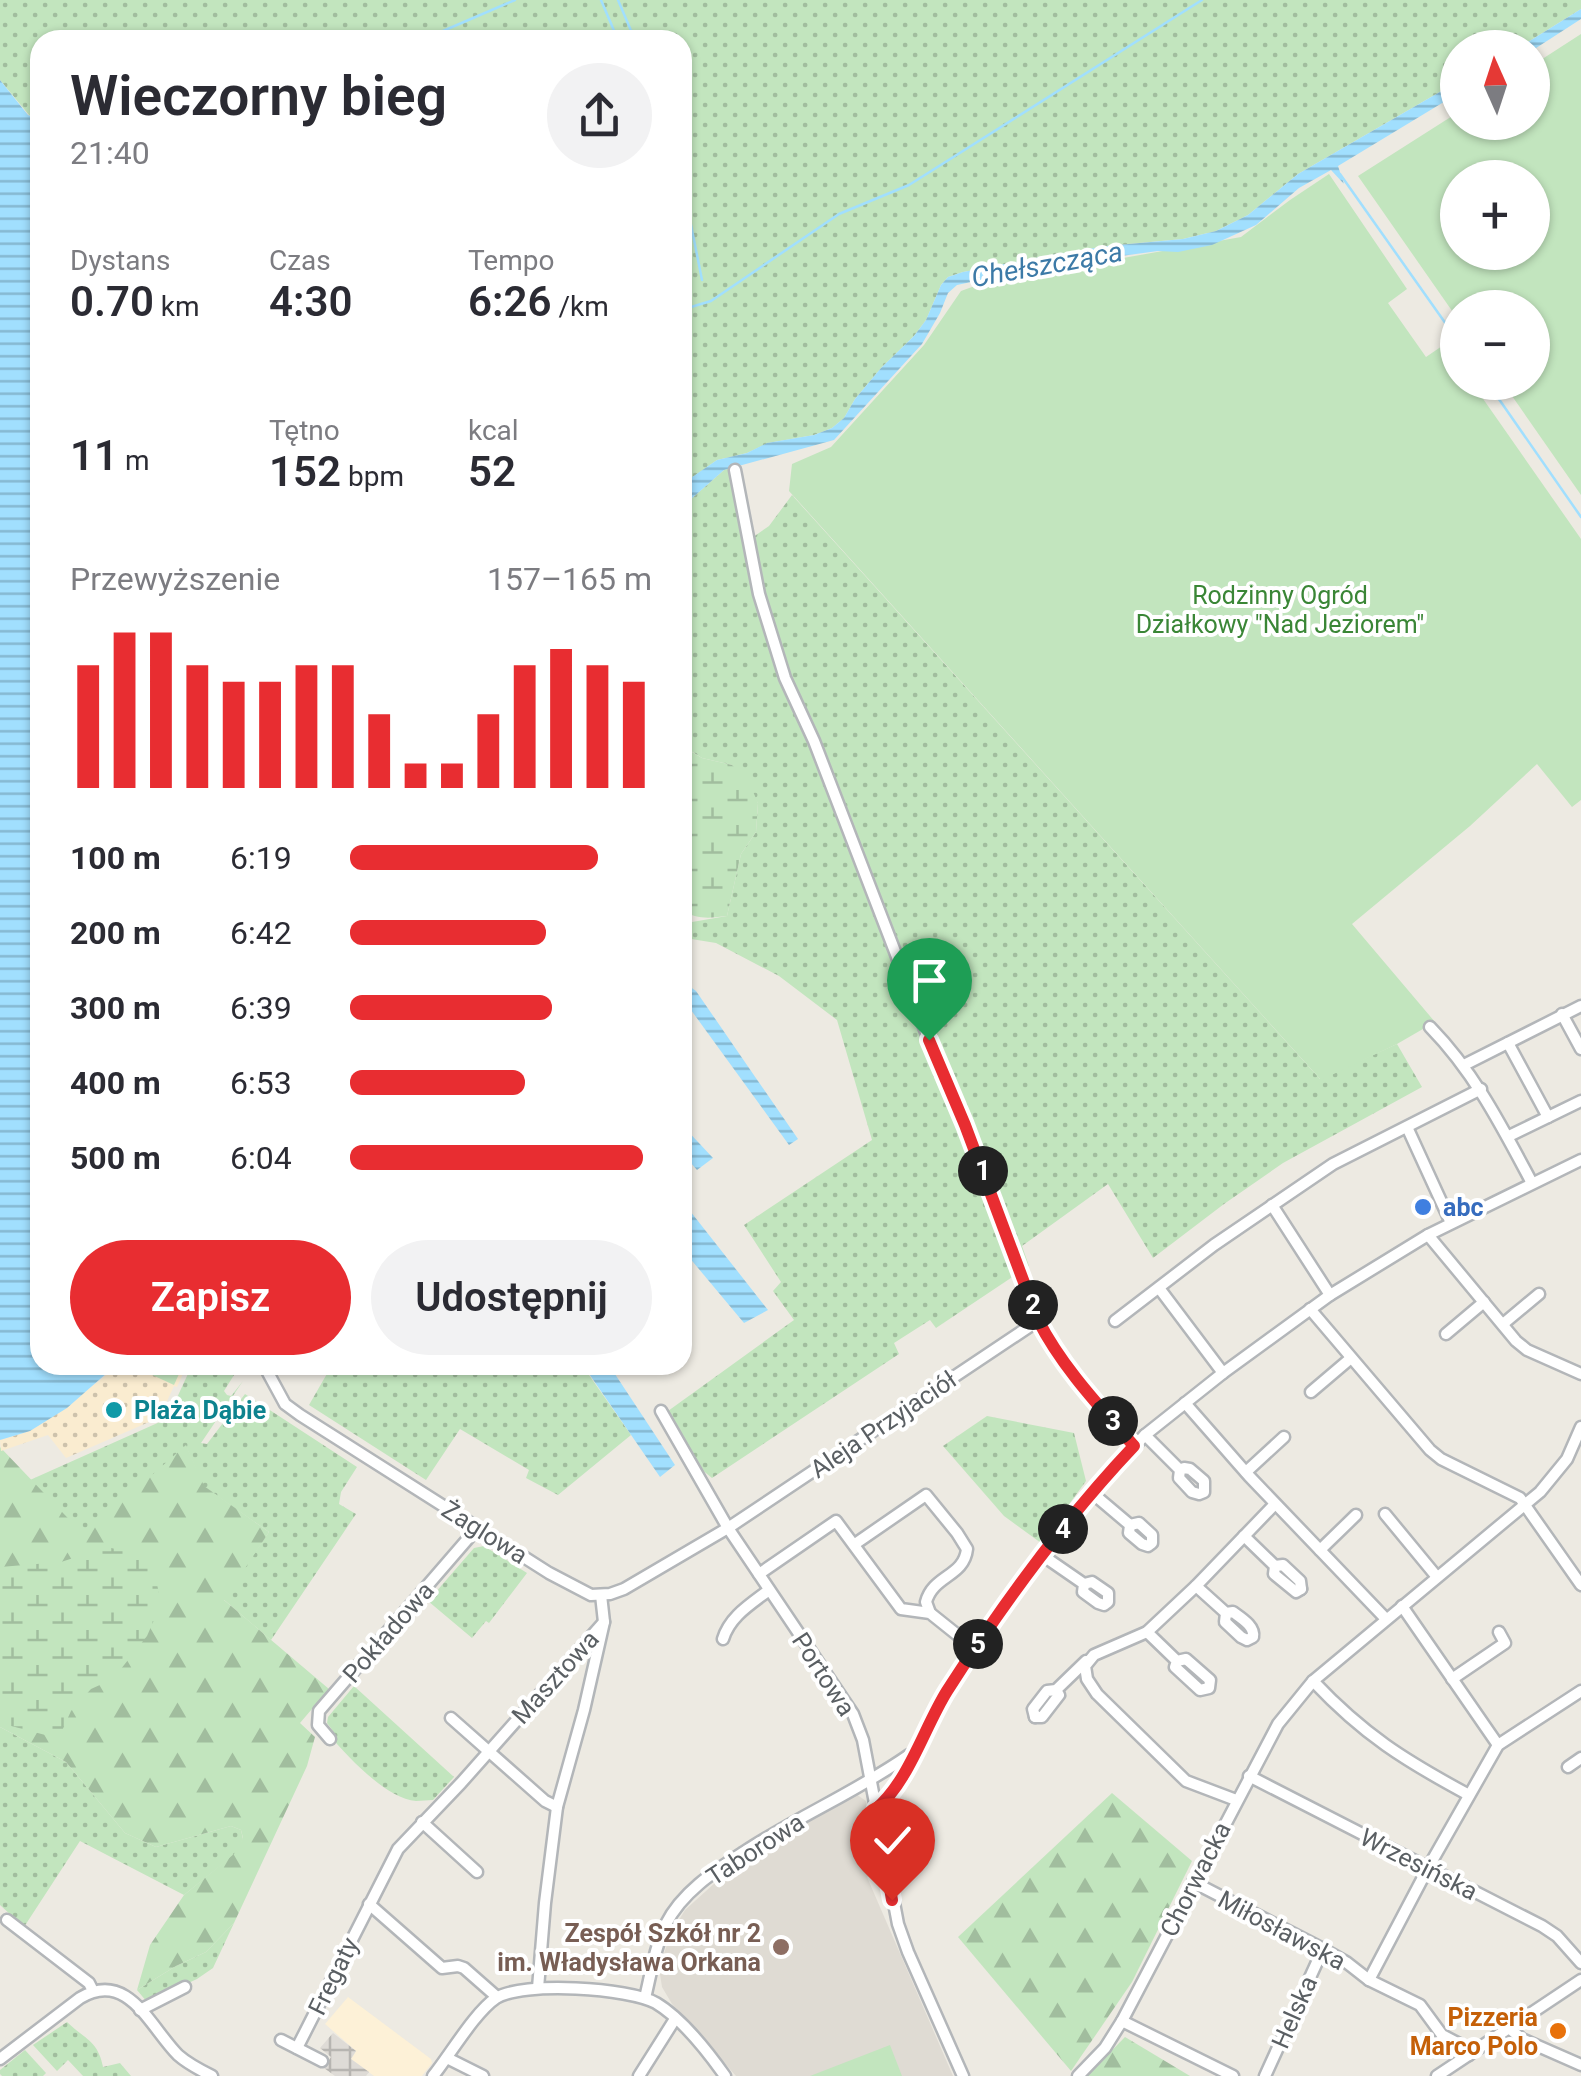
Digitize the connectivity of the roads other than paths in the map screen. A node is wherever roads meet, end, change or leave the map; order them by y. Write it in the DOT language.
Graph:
graph roads {
  1 [pos="735,470"];
  2 [pos="1581,1006"];
  3 [pos="1562,1014"];
  4 [pos="1430,1027"];
  5 [pos="1508,1043"];
  6 [pos="1581,1050"];
  7 [pos="1464,1065"];
  8 [pos="1481,1089"];
  9 [pos="1581,1100"];
  10 [pos="1548,1117"];
  11 [pos="1407,1127"];
  12 [pos="1508,1136"];
  13 [pos="1581,1160"];
  14 [pos="1532,1184"];
  15 [pos="1272,1205"];
  16 [pos="1450,1223"];
  17 [pos="1428,1235"];
  18 [pos="1158,1288"];
  19 [pos="1330,1294"];
  20 [pos="1539,1294"];
  21 [pos="1484,1302"];
  22 [pos="1310,1309"];
  23 [pos="1038,1320"];
  24 [pos="1115,1321"];
  25 [pos="1503,1324"];
  26 [pos="1446,1334"];
  27 [pos="1351,1358"];
  28 [pos="1224,1373"];
  29 [pos="1581,1374"];
  30 [pos="269,1375"];
  31 [pos="1311,1392"];
  32 [pos="1186,1404"];
  33 [pos="661,1411"];
  34 [pos="1581,1428"];
  35 [pos="1145,1435"];
  36 [pos="1284,1437"];
  37 [pos="1134,1446"];
  38 [pos="1180,1470"];
  39 [pos="1246,1472"];
  40 [pos="1091,1492"];
  41 [pos="1275,1504"];
  42 [pos="1525,1504"];
  43 [pos="1385,1514"];
  44 [pos="1356,1515"];
  45 [pos="1130,1525"];
  46 [pos="478,1528"];
  47 [pos="728,1528"];
  48 [pos="1244,1536"];
  49 [pos="855,1544"];
  50 [pos="1320,1550"];
  51 [pos="1042,1555"];
  52 [pos="1275,1566"];
  53 [pos="759,1574"];
  54 [pos="1437,1577"];
  55 [pos="1084,1584"];
  56 [pos="1581,1585"];
  57 [pos="1196,1586"];
  58 [pos="769,1590"];
  59 [pos="601,1596"];
  60 [pos="1402,1606"];
  61 [pos="930,1612"];
  62 [pos="1226,1613"];
  63 [pos="1386,1618"];
  64 [pos="604,1622"];
  65 [pos="1147,1632"];
  66 [pos="1499,1632"];
  67 [pos="723,1639"];
  68 [pos="975,1649"];
  69 [pos="1087,1660"];
  70 [pos="1176,1661"];
  71 [pos="1452,1679"];
  72 [pos="1313,1681"];
  73 [pos="1056,1690"];
  74 [pos="1581,1691"];
  75 [pos="451,1718"];
  76 [pos="330,1739"];
  77 [pos="1498,1745"];
  78 [pos="916,1747"];
  79 [pos="488,1752"];
  80 [pos="1581,1758"];
  81 [pos="1568,1767"];
  82 [pos="1249,1776"];
  83 [pos="870,1779"];
  84 [pos="461,1782"];
  85 [pos="1469,1795"];
  86 [pos="1236,1800"];
  87 [pos="557,1806"];
  88 [pos="876,1809"];
  89 [pos="422,1822"];
  90 [pos="1428,1868"];
  91 [pos="477,1872"];
  92 [pos="1193,1882"];
  93 [pos="369,1904"];
  94 [pos="6,1920"];
  95 [pos="1324,1949"];
  96 [pos="1581,1963"];
  97 [pos="1369,1980"];
  98 [pos="1581,1980"];
  99 [pos="185,1987"];
  100 [pos="538,1988"];
  101 [pos="93,1991"];
  102 [pos="497,1998"];
  103 [pos="645,1998"];
  104 [pos="140,2010"];
  105 [pos="675,2019"];
  106 [pos="1122,2021"];
  107 [pos="1510,2029"];
  108 [pos="281,2040"];
  109 [pos="298,2048"];
  110 [pos="1469,2055"];
  111 [pos="448,2058"];
  112 [pos="0,2059"];
  113 [pos="322,2061"];
  114 [pos="1581,2066"];
  115 [pos="212,2076"];
  116 [pos="433,2076"];
  117 [pos="483,2076"];
  118 [pos="639,2076"];
  119 [pos="725,2076"];
  120 [pos="963,2076"];
  121 [pos="1078,2076"];
  122 [pos="1233,2076"];
  123 [pos="1266,2076"];
  124 [pos="1437,2076"];
  1 -- 23 [label="street"];
  2 -- 3 [label="street"];
  3 -- 5 [label="street"];
  3 -- 6 [label="street"];
  4 -- 7 [label="street"];
  5 -- 7 [label="street"];
  5 -- 10 [label="street"];
  7 -- 8 [label="street"];
  8 -- 11 [label="street"];
  8 -- 12 [label="street"];
  9 -- 10 [label="street"];
  10 -- 12 [label="street"];
  11 -- 15 [label="street"];
  11 -- 16 [label="street"];
  12 -- 14 [label="street"];
  13 -- 14 [label="street"];
  14 -- 16 [label="street"];
  15 -- 18 [label="street"];
  15 -- 19 [label="street"];
  16 -- 17 [label="street"];
  17 -- 19 [label="street"];
  17 -- 21 [label="street"];
  18 -- 24 [label="street"];
  18 -- 28 [label="street"];
  19 -- 22 [label="street"];
  20 -- 25 [label="street"];
  21 -- 25 [label="street"];
  21 -- 26 [label="street"];
  22 -- 27 [label="street"];
  22 -- 28 [label="street"];
  23 -- 37 [label="street"];
  23 -- 47 [label="street, Aleja Przyjaciół"];
  25 -- 29 [label="street"];
  27 -- 31 [label="street"];
  27 -- 42 [label="street"];
  28 -- 32 [label="street"];
  30 -- 46 [label="street, Żaglowa"];
  32 -- 35 [label="street"];
  32 -- 39 [label="street"];
  33 -- 47 [label="street, Portowa"];
  34 -- 42 [label="street, Chorwacka"];
  35 -- 37 [label="street"];
  35 -- 38 [label="street"];
  36 -- 39 [label="street"];
  37 -- 40 [label="street"];
  39 -- 41 [label="street"];
  40 -- 45 [label="street"];
  40 -- 51 [label="street"];
  41 -- 48 [label="street"];
  41 -- 50 [label="street"];
  42 -- 54 [label="street, Chorwacka"];
  42 -- 56 [label="street"];
  43 -- 54 [label="street"];
  44 -- 50 [label="street"];
  46 -- 59 [label="street, Żaglowa"];
  46 -- 76 [label="street, Pokładowa"];
  47 -- 53 [label="street, Portowa"];
  47 -- 59 [label="street"];
  48 -- 52 [label="street"];
  48 -- 57 [label="street"];
  49 -- 53 [label="street"];
  49 -- 61 [label="street"];
  49 -- 61 [label="street"];
  50 -- 63 [label="street"];
  51 -- 55 [label="street"];
  51 -- 68 [label="street"];
  53 -- 58 [label="street, Portowa"];
  54 -- 60 [label="street, Chorwacka"];
  57 -- 62 [label="street"];
  57 -- 65 [label="street"];
  58 -- 67 [label="street"];
  58 -- 83 [label="street, Portowa"];
  59 -- 64 [label="street, Masztowa"];
  60 -- 63 [label="street, Chorwacka"];
  60 -- 71 [label="street"];
  61 -- 68 [label="street"];
  63 -- 72 [label="street, Chorwacka"];
  64 -- 79 [label="street, Masztowa"];
  64 -- 87 [label="street"];
  65 -- 69 [label="street"];
  65 -- 70 [label="street"];
  66 -- 71 [label="street"];
  68 -- 78 [label="street"];
  69 -- 73 [label="street"];
  69 -- 86 [label="street"];
  71 -- 77 [label="street"];
  72 -- 82 [label="street, Chorwacka"];
  72 -- 85 [label="street"];
  74 -- 77 [label="street"];
  75 -- 79 [label="street"];
  77 -- 85 [label="street, Miłosławska"];
  78 -- 83 [label="street, Taborowa"];
  78 -- 88 [label="street"];
  79 -- 84 [label="street, Masztowa"];
  79 -- 87 [label="street"];
  80 -- 81 [label="street"];
  82 -- 86 [label="street, Chorwacka"];
  82 -- 90 [label="street, Wrzesińska"];
  83 -- 88 [label="street, Portowa"];
  83 -- 103 [label="street, Taborowa"];
  84 -- 89 [label="street, Fregaty"];
  85 -- 90 [label="street, Miłosławska"];
  86 -- 92 [label="street, Chorwacka"];
  87 -- 100 [label="street"];
  88 -- 120 [label="street, Portowa"];
  89 -- 91 [label="street"];
  89 -- 93 [label="street, Fregaty"];
  90 -- 96 [label="street, Wrzesińska"];
  90 -- 97 [label="street, Miłosławska"];
  92 -- 95 [label="street, Miłosławska"];
  92 -- 106 [label="street, Chorwacka"];
  93 -- 102 [label="street, Fregaty"];
  93 -- 109 [label="street, Fregaty"];
  94 -- 101 [label="street"];
  95 -- 97 [label="street, Miłosławska"];
  95 -- 123 [label="street, Helska"];
  97 -- 110 [label="street, Miłosławska"];
  98 -- 107 [label="street"];
  99 -- 104 [label="street"];
  100 -- 102 [label="street"];
  100 -- 103 [label="street"];
  101 -- 104 [label="street"];
  101 -- 112 [label="street"];
  102 -- 111 [label="street"];
  103 -- 105 [label="street"];
  104 -- 115 [label="street"];
  105 -- 118 [label="street"];
  105 -- 119 [label="street"];
  106 -- 121 [label="street, Chorwacka"];
  106 -- 122 [label="street"];
  107 -- 110 [label="street"];
  107 -- 114 [label="street"];
  108 -- 109 [label="street"];
  109 -- 113 [label="street"];
  110 -- 124 [label="street"];
  111 -- 116 [label="street"];
  111 -- 117 [label="street"];
}
